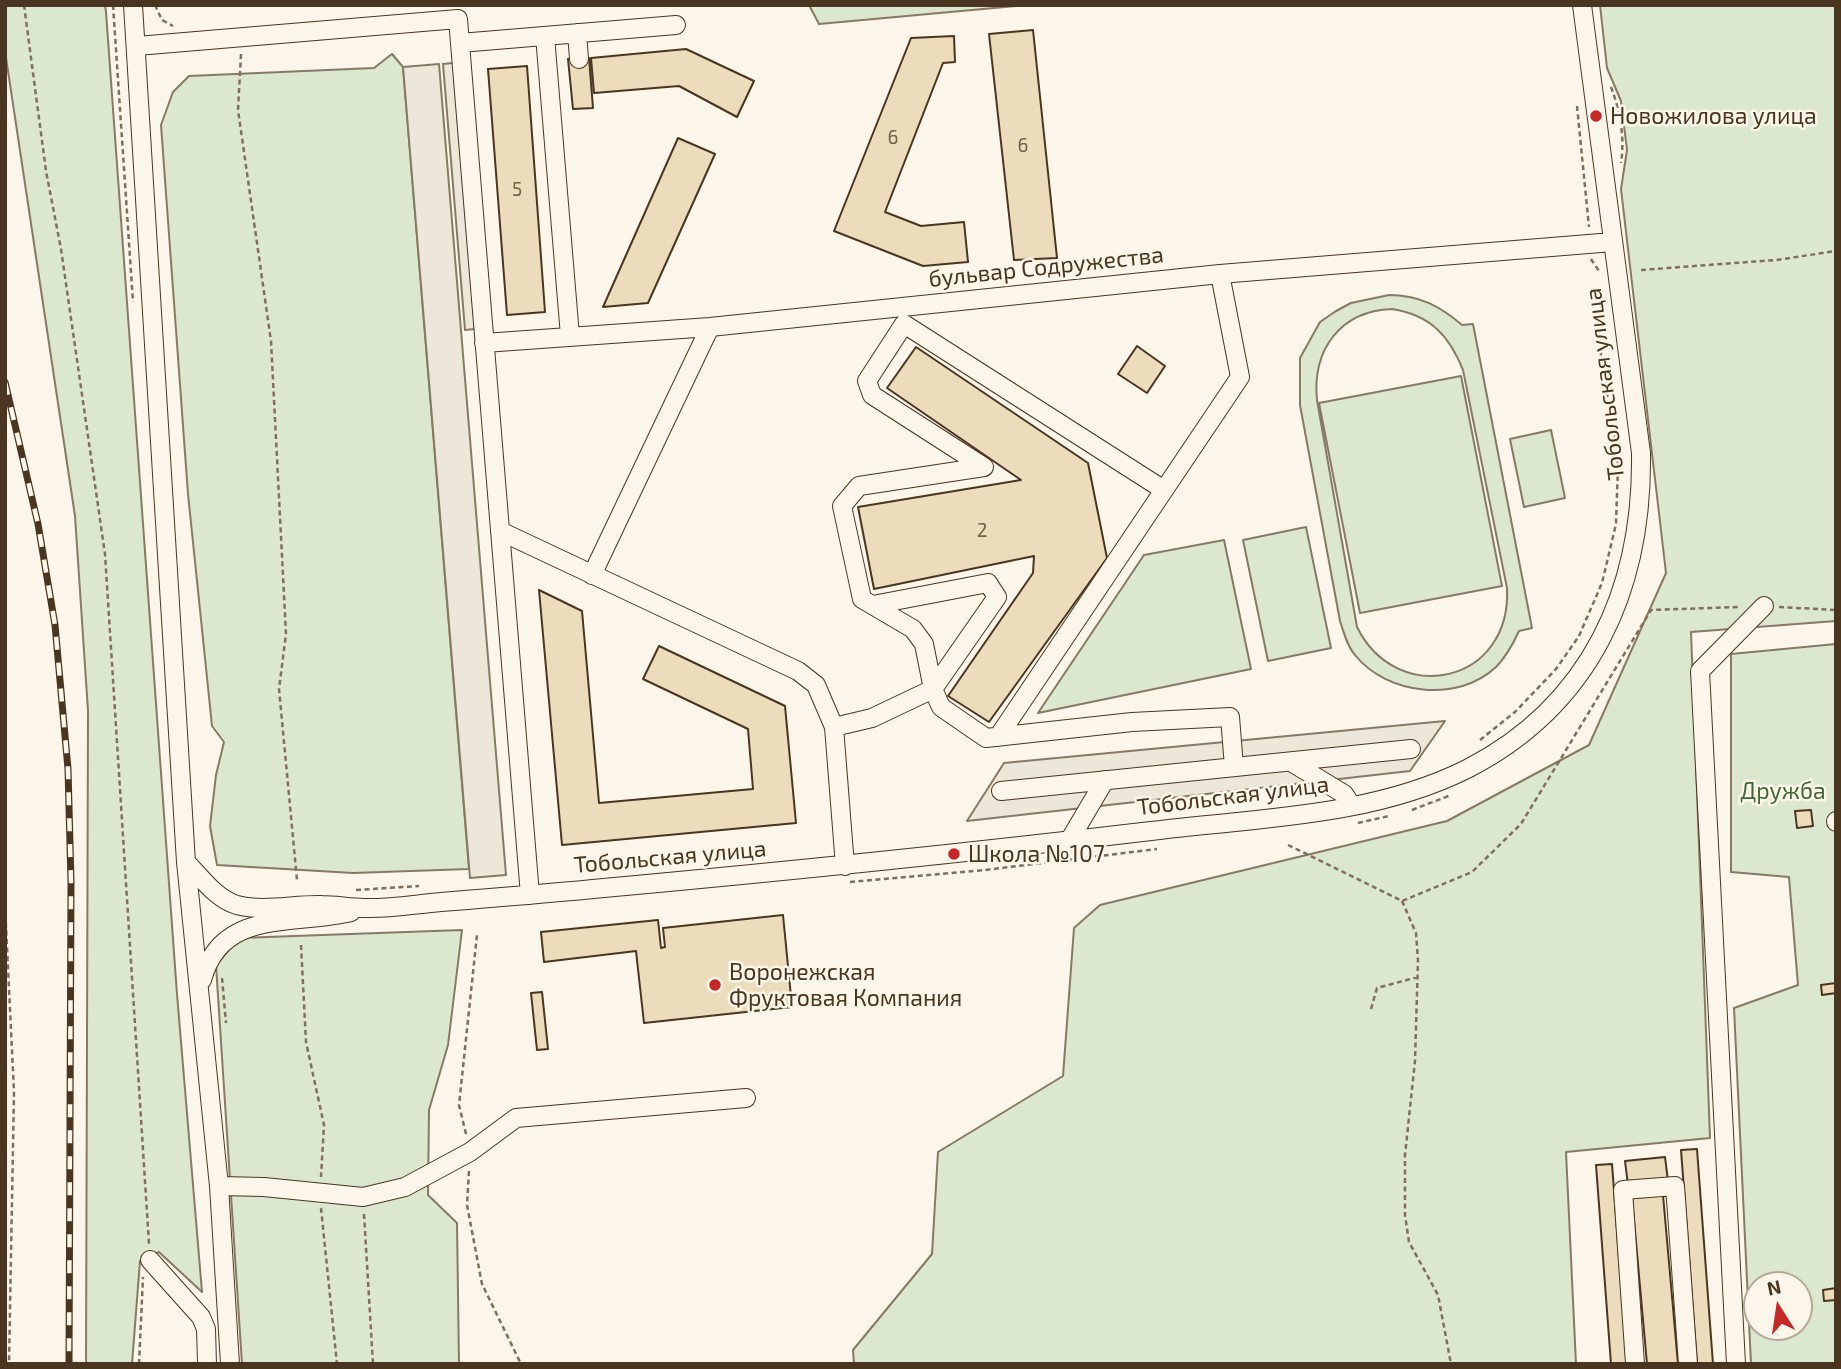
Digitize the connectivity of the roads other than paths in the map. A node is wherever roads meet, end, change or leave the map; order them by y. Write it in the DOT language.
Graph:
graph roads {
  1 [pos="133,5"];
  2 [pos="1582,5"];
  3 [pos="676,24"];
  4 [pos="577,33"];
  5 [pos="545,36"];
  6 [pos="460,43"];
  7 [pos="137,46"];
  8 [pos="579,59"];
  9 [pos="1613,242"];
  10 [pos="1220,274"];
  11 [pos="710,327"];
  12 [pos="570,336"];
  13 [pos="484,343"];
  14 [pos="1164,490"];
  15 [pos="500,531"];
  16 [pos="592,575"];
  17 [pos="873,605"];
  18 [pos="1764,607"];
  19 [pos="933,689"];
  20 [pos="834,727"];
  21 [pos="998,737"];
  22 [pos="1411,749"];
  23 [pos="1291,762"];
  24 [pos="1234,767"];
  25 [pos="1105,780"];
  26 [pos="1001,791"];
  27 [pos="1354,815"];
  28 [pos="1069,841"];
  29 [pos="186,862"];
  30 [pos="848,874"];
  31 [pos="530,895"];
  32 [pos="367,908"];
  33 [pos="200,994"];
  34 [pos="746,1098"];
  35 [pos="219,1186"];
  36 [pos="150,1261"];
  37 [pos="207,1364"];
  38 [pos="230,1364"];
  39 [pos="1635,1364"];
  40 [pos="1688,1364"];
  41 [pos="1736,1364"];
  1 -- 7 [label="street"];
  2 -- 9 [label="street, Тобольская улица"];
  3 -- 4 [label="street"];
  4 -- 5 [label="street"];
  4 -- 8 [label="street"];
  5 -- 6 [label="street"];
  5 -- 12 [label="street"];
  6 -- 7 [label="street"];
  6 -- 13 [label="street"];
  7 -- 29 [label="street"];
  9 -- 10 [label="street, бульвар Содружества"];
  9 -- 27 [label="street, Тобольская улица"];
  10 -- 11 [label="street, бульвар Содружества"];
  10 -- 14 [label="street"];
  11 -- 12 [label="street, бульвар Содружества"];
  11 -- 16 [label="street"];
  12 -- 13 [label="street, бульвар Содружества"];
  13 -- 15 [label="street"];
  14 -- 17 [label="street"];
  14 -- 21 [label="street"];
  15 -- 16 [label="street"];
  15 -- 31 [label="street"];
  16 -- 20 [label="street"];
  17 -- 19 [label="street"];
  17 -- 19 [label="street"];
  18 -- 41 [label="street"];
  19 -- 20 [label="street"];
  19 -- 21 [label="street"];
  20 -- 30 [label="street"];
  21 -- 24 [label="street"];
  22 -- 23 [label="street"];
  23 -- 24 [label="street"];
  23 -- 27 [label="street"];
  24 -- 25 [label="street"];
  25 -- 26 [label="street"];
  25 -- 28 [label="street"];
  27 -- 28 [label="street, Тобольская улица"];
  28 -- 30 [label="street, Тобольская улица"];
  29 -- 32 [label="street, Тобольская улица"];
  29 -- 33 [label="street"];
  30 -- 31 [label="street, Тобольская улица"];
  31 -- 32 [label="street, Тобольская улица"];
  32 -- 33 [label="street"];
  33 -- 35 [label="street"];
  34 -- 35 [label="street"];
  35 -- 38 [label="street"];
  36 -- 37 [label="street"];
  39 -- 40 [label="street"];
}
